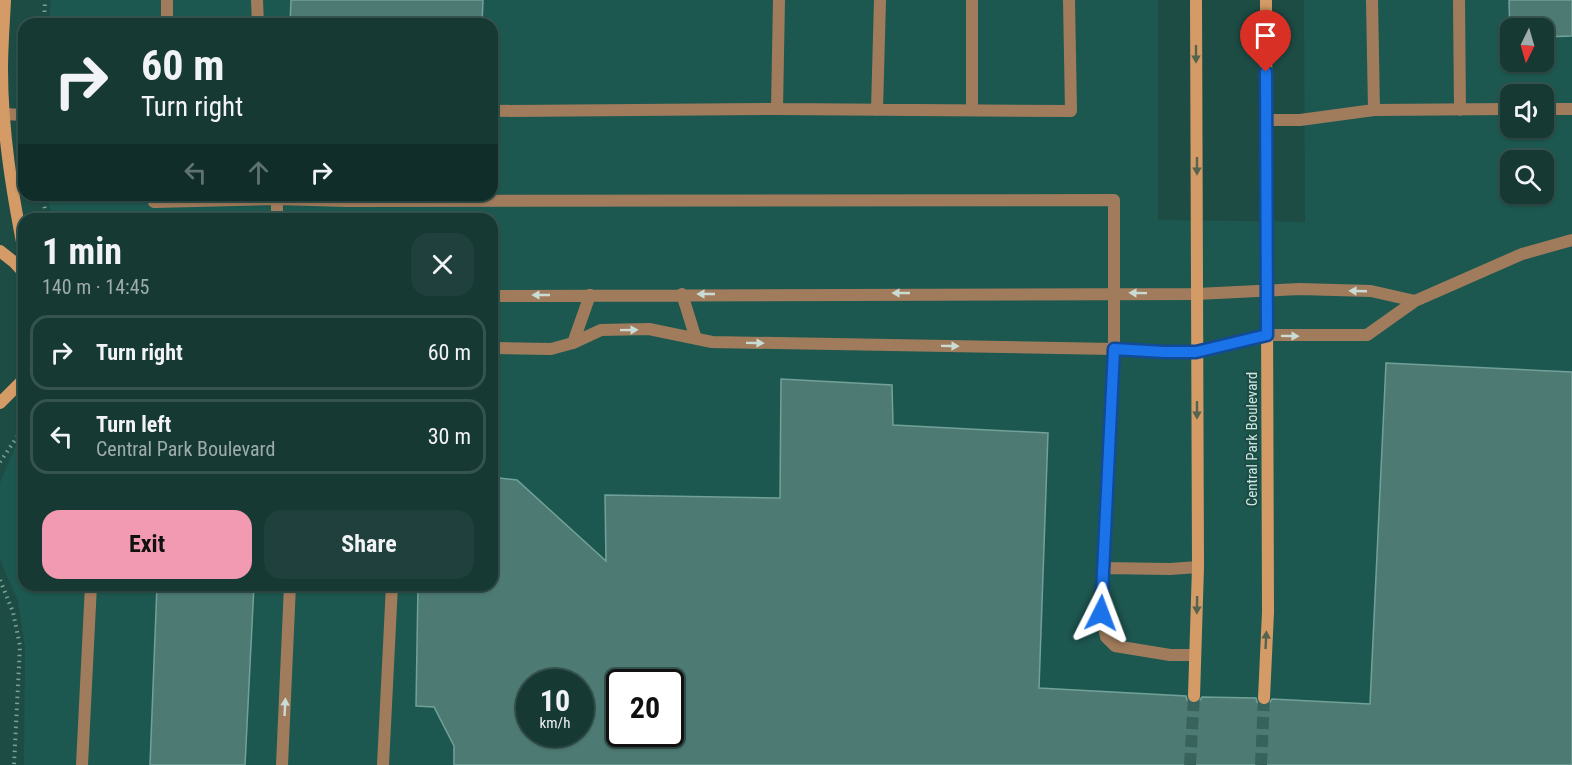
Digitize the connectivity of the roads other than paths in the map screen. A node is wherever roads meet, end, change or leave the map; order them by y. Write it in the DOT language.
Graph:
graph roads {
  1 [pos="5,0"];
  2 [pos="167,0"];
  3 [pos="257,0"];
  4 [pos="779,0"];
  5 [pos="880,0"];
  6 [pos="972,0"];
  7 [pos="1069,0"];
  8 [pos="1196,0"];
  9 [pos="1266,0"];
  10 [pos="1372,0"];
  11 [pos="1460,0"];
  12 [pos="167,18"];
  13 [pos="258,18"];
  14 [pos="777,109"];
  15 [pos="1500,109"];
  16 [pos="1554,109"];
  17 [pos="1572,109"];
  18 [pos="877,110"];
  19 [pos="972,110"];
  20 [pos="1374,110"];
  21 [pos="1460,110"];
  22 [pos="498,111"];
  23 [pos="4,114"];
  24 [pos="18,115"];
  25 [pos="1266,120"];
  26 [pos="216,201"];
  27 [pos="498,201"];
  28 [pos="154,202"];
  29 [pos="18,221"];
  30 [pos="1572,240"];
  31 [pos="0,251"];
  32 [pos="18,266"];
  33 [pos="1267,290"];
  34 [pos="1114,293"];
  35 [pos="682,294"];
  36 [pos="1197,294"];
  37 [pos="590,295"];
  38 [pos="498,296"];
  39 [pos="1415,301"];
  40 [pos="1267,335"];
  41 [pos="696,339"];
  42 [pos="573,343"];
  43 [pos="498,348"];
  44 [pos="1114,349"];
  45 [pos="1196,352"];
  46 [pos="18,385"];
  47 [pos="0,403"];
  48 [pos="1198,567"];
  49 [pos="1103,568"];
  50 [pos="91,591"];
  51 [pos="290,591"];
  52 [pos="392,591"];
  53 [pos="1196,655"];
  54 [pos="1194,696"];
  55 [pos="1264,698"];
  56 [pos="82,765"];
  57 [pos="282,765"];
  58 [pos="383,765"];
  1 -- 23 [label="street"];
  2 -- 12 [label="lane"];
  3 -- 13 [label="lane"];
  4 -- 14 [label="lane"];
  5 -- 18 [label="lane"];
  6 -- 19 [label="lane"];
  7 -- 19 [label="lane"];
  8 -- 36 [label="street, one-way"];
  9 -- 25 [label="street, Central Park Boulevard"];
  10 -- 20 [label="lane"];
  11 -- 21 [label="lane"];
  14 -- 18 [label="lane"];
  14 -- 22 [label="lane"];
  15 -- 21 [label="lane"];
  16 -- 17 [label="lane"];
  18 -- 19 [label="lane"];
  20 -- 21 [label="lane"];
  20 -- 25 [label="lane"];
  23 -- 24 [label="lane"];
  23 -- 29 [label="street"];
  25 -- 33 [label="street, Central Park Boulevard"];
  26 -- 28 [label="lane"];
  27 -- 34 [label="lane"];
  30 -- 39 [label="lane"];
  31 -- 32 [label="street"];
  33 -- 36 [label="lane"];
  39 -- 33 [label="lane, one-way"];
  33 -- 40 [label="street, Central Park Boulevard"];
  34 -- 35 [label="lane, one-way"];
  36 -- 34 [label="lane, one-way"];
  34 -- 44 [label="lane"];
  35 -- 37 [label="lane"];
  35 -- 41 [label="lane"];
  36 -- 45 [label="street"];
  37 -- 38 [label="lane, one-way"];
  37 -- 42 [label="lane"];
  40 -- 39 [label="lane, one-way"];
  40 -- 45 [label="lane"];
  55 -- 40 [label="street, Central Park Boulevard, one-way"];
  42 -- 41 [label="lane, one-way"];
  41 -- 44 [label="lane, one-way"];
  42 -- 43 [label="lane"];
  44 -- 45 [label="lane"];
  44 -- 49 [label="lane"];
  45 -- 48 [label="street, one-way"];
  46 -- 47 [label="street"];
  48 -- 49 [label="lane"];
  48 -- 53 [label="street, one-way"];
  49 -- 53 [label="lane"];
  50 -- 56 [label="lane"];
  57 -- 51 [label="lane, one-way"];
  52 -- 58 [label="lane"];
  53 -- 54 [label="street"];
}
